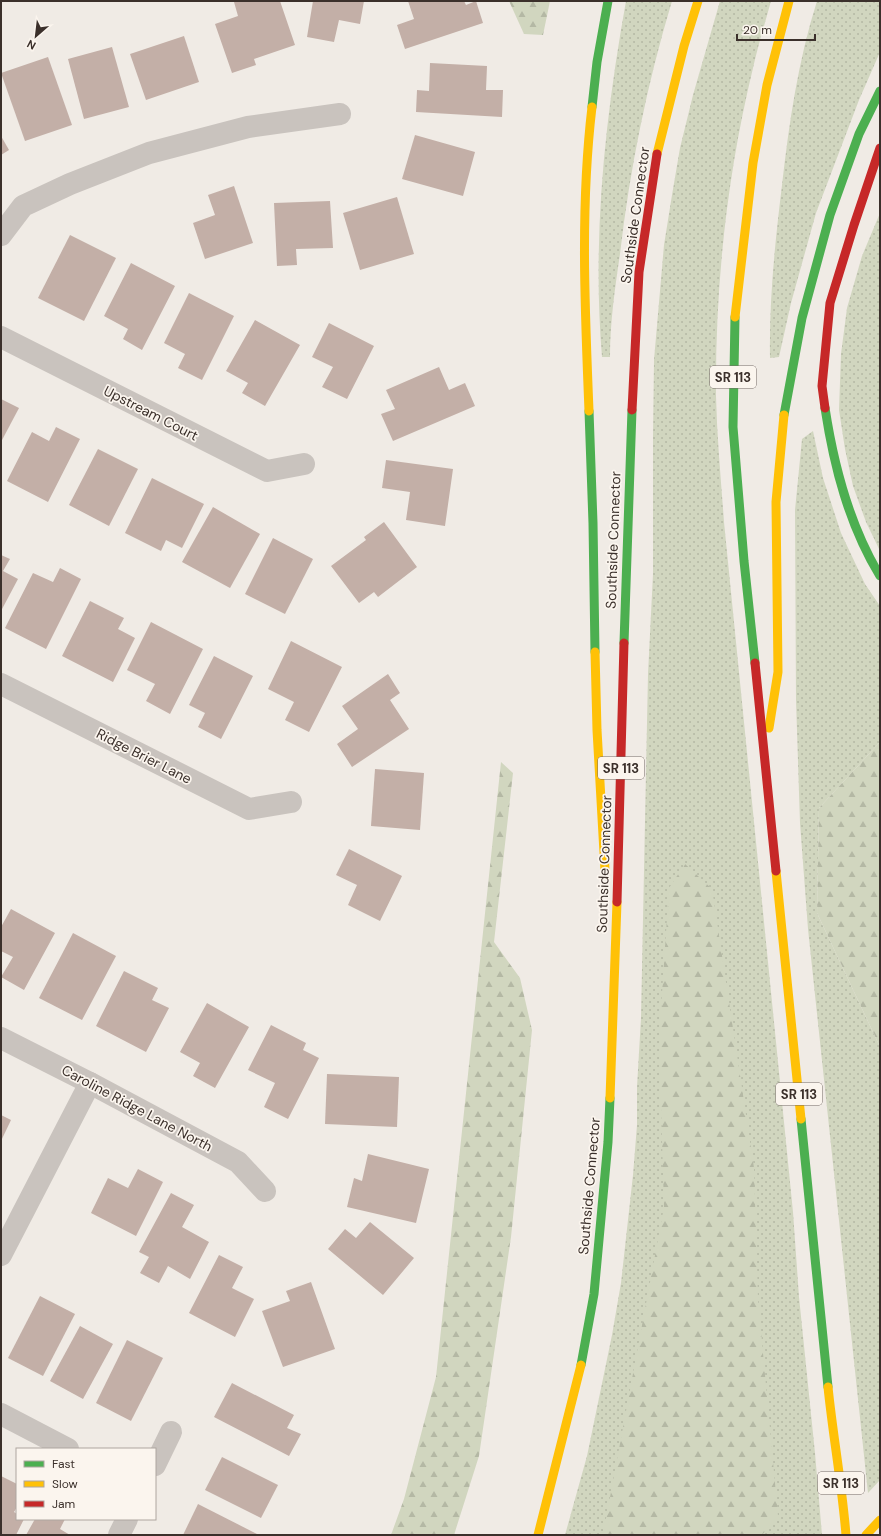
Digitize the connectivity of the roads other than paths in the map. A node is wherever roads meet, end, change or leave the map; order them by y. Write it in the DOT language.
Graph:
graph roads {
  1 [pos="608,1"];
  2 [pos="698,1"];
  3 [pos="789,1"];
  4 [pos="880,91"];
  5 [pos="340,114"];
  6 [pos="880,148"];
  7 [pos="880,176"];
  8 [pos="854,225"];
  9 [pos="1,235"];
  10 [pos="1,337"];
  11 [pos="304,464"];
  12 [pos="880,576"];
  13 [pos="1,684"];
  14 [pos="765,757"];
  15 [pos="291,802"];
  16 [pos="605,880"];
  17 [pos="607,911"];
  18 [pos="613,1021"];
  19 [pos="1,1038"];
  20 [pos="90,1083"];
  21 [pos="265,1191"];
  22 [pos="1,1255"];
  23 [pos="1,1414"];
  24 [pos="171,1432"];
  25 [pos="66,1448"];
  26 [pos="156,1463"];
  27 [pos="126,1520"];
  28 [pos="880,1520"];
  29 [pos="119,1535"];
  30 [pos="538,1535"];
  31 [pos="846,1535"];
  32 [pos="866,1535"];
  1 -- 16 [label="highway"];
  2 -- 18 [label="highway, Southside Connector / SR 113"];
  3 -- 14 [label="highway, SR 113"];
  4 -- 14 [label="highway"];
  5 -- 9 [label="street"];
  6 -- 8 [label="highway"];
  7 -- 8 [label="highway"];
  8 -- 12 [label="highway"];
  10 -- 11 [label="street, Upstream Court"];
  13 -- 15 [label="street, Ridge Brier Lane"];
  14 -- 31 [label="highway, SR 113"];
  17 -- 18 [label="highway"];
  18 -- 30 [label="highway, Southside Connector / SR 113"];
  19 -- 20 [label="street, Caroline Ridge Lane North"];
  20 -- 21 [label="street, Caroline Ridge Lane North"];
  20 -- 22 [label="street"];
  23 -- 25 [label="street"];
  24 -- 26 [label="street"];
  27 -- 29 [label="street"];
  28 -- 32 [label="highway"];
}
